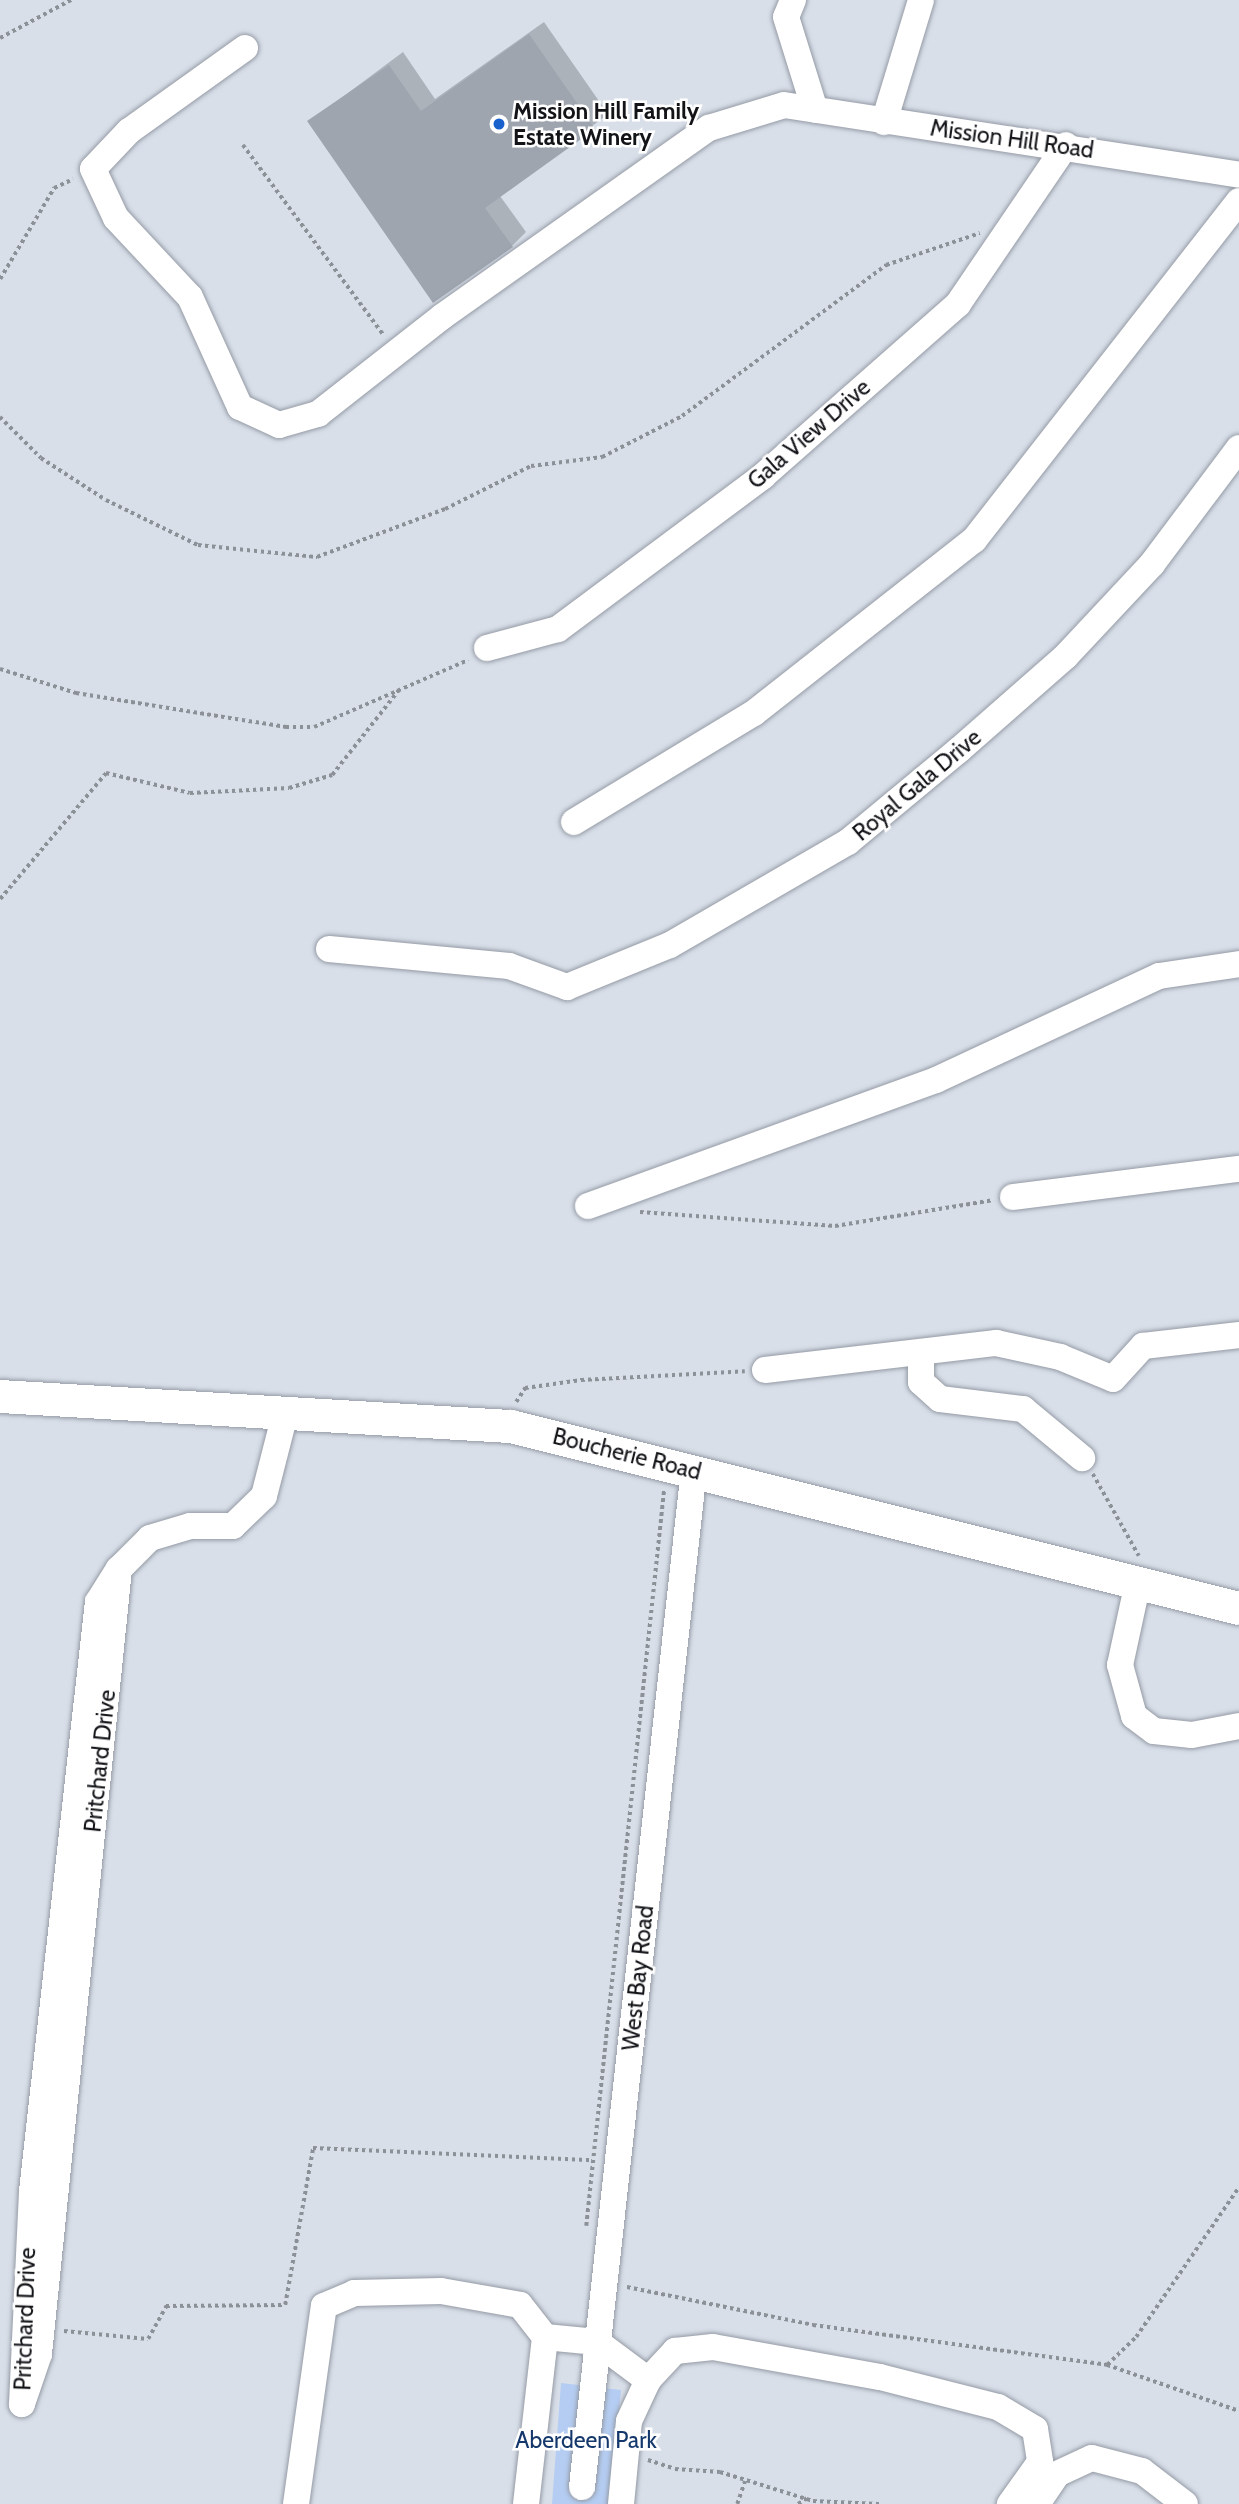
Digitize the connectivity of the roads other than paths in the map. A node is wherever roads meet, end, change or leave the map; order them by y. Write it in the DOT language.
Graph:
graph roads {
  1 [pos="793,0"];
  2 [pos="921,0"];
  3 [pos="245,48"];
  4 [pos="815,110"];
  5 [pos="884,122"];
  6 [pos="1066,145"];
  7 [pos="1239,175"];
  8 [pos="1239,201"];
  9 [pos="1239,448"];
  10 [pos="487,648"];
  11 [pos="574,822"];
  12 [pos="329,949"];
  13 [pos="1239,964"];
  14 [pos="1239,1169"];
  15 [pos="1013,1197"];
  16 [pos="588,1206"];
  17 [pos="1239,1335"];
  18 [pos="921,1352"];
  19 [pos="765,1370"];
  20 [pos="0,1396"];
  21 [pos="285,1414"];
  22 [pos="1082,1458"];
  23 [pos="680,1466"];
  24 [pos="119,1569"];
  25 [pos="1138,1582"];
  26 [pos="1239,1608"];
  27 [pos="1239,1726"];
  28 [pos="545,2337"];
  29 [pos="597,2342"];
  30 [pos="648,2380"];
  31 [pos="582,2487"];
  32 [pos="296,2504"];
  33 [pos="526,2504"];
  34 [pos="621,2504"];
  35 [pos="1010,2504"];
  36 [pos="1037,2504"];
  37 [pos="1185,2504"];
  1 -- 4 [label="street"];
  2 -- 5 [label="street"];
  3 -- 4 [label="street, Mission Hill Road"];
  4 -- 5 [label="street, Mission Hill Road"];
  5 -- 6 [label="street, Mission Hill Road"];
  6 -- 7 [label="street, Mission Hill Road"];
  6 -- 10 [label="street, Gala View Drive"];
  8 -- 11 [label="street"];
  9 -- 12 [label="street, Royal Gala Drive"];
  13 -- 16 [label="street"];
  14 -- 15 [label="street"];
  17 -- 18 [label="street"];
  18 -- 19 [label="street"];
  18 -- 22 [label="street"];
  20 -- 21 [label="main road, Boucherie Road"];
  21 -- 23 [label="main road, Boucherie Road"];
  21 -- 24 [label="street, Pritchard Drive"];
  23 -- 25 [label="main road, Boucherie Road"];
  23 -- 29 [label="street, West Bay Road"];
  24 -- 24 [label="street, Pritchard Drive"];
  25 -- 26 [label="main road, Boucherie Road"];
  25 -- 27 [label="street"];
  28 -- 29 [label="street"];
  28 -- 32 [label="street"];
  28 -- 33 [label="street"];
  29 -- 30 [label="street"];
  29 -- 31 [label="street, West Bay Road"];
  30 -- 34 [label="street"];
  30 -- 35 [label="street"];
  36 -- 37 [label="street"];
}
